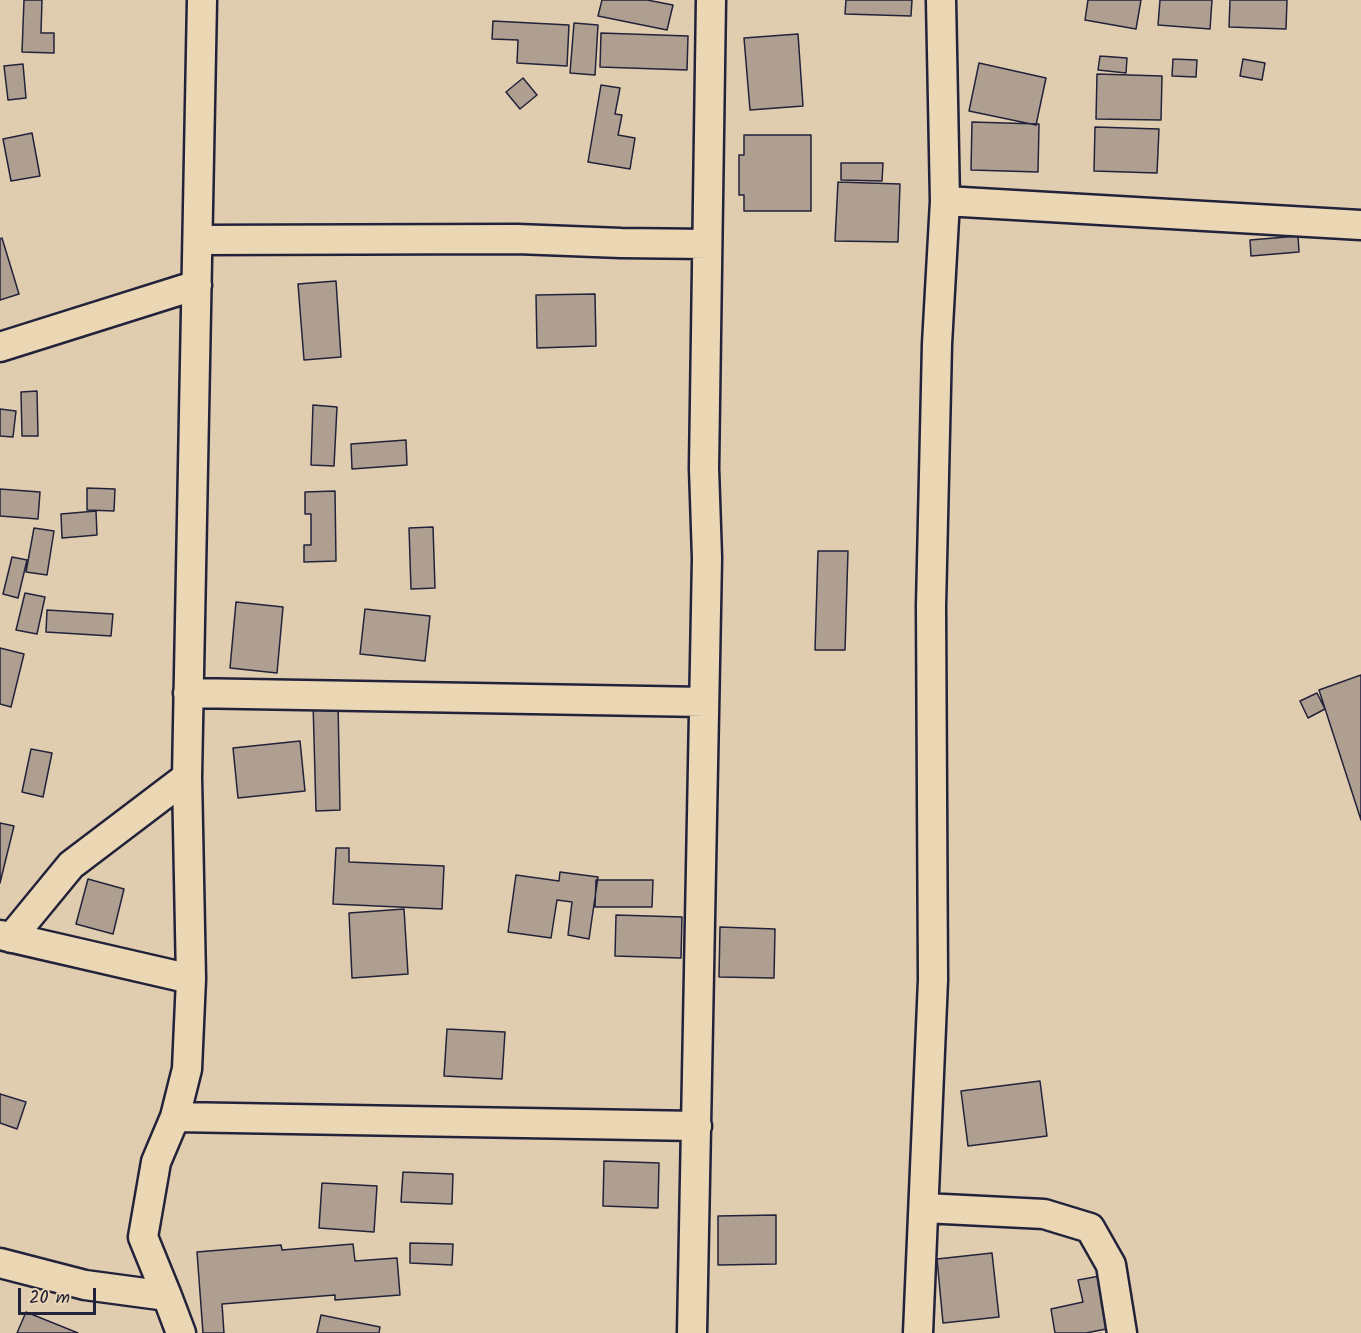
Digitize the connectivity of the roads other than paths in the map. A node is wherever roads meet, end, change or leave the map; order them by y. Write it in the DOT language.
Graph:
graph roads {
  1 [pos="202,0"];
  2 [pos="711,0"];
  3 [pos="941,0"];
  4 [pos="945,201"];
  5 [pos="1361,225"];
  6 [pos="198,240"];
  7 [pos="707,244"];
  8 [pos="197,285"];
  9 [pos="0,346"];
  10 [pos="188,693"];
  11 [pos="704,702"];
  12 [pos="187,777"];
  13 [pos="6,936"];
  14 [pos="191,979"];
  15 [pos="175,1117"];
  16 [pos="697,1126"];
  17 [pos="924,1208"];
  18 [pos="0,1263"];
  19 [pos="167,1296"];
  20 [pos="181,1333"];
  21 [pos="692,1333"];
  22 [pos="918,1333"];
  23 [pos="1122,1333"];
  1 -- 6 [label="street"];
  2 -- 7 [label="street"];
  3 -- 4 [label="street"];
  4 -- 5 [label="street"];
  4 -- 17 [label="street"];
  6 -- 7 [label="street"];
  6 -- 8 [label="street"];
  7 -- 11 [label="street"];
  8 -- 9 [label="street"];
  8 -- 10 [label="street"];
  10 -- 11 [label="street"];
  10 -- 12 [label="street"];
  11 -- 16 [label="street"];
  12 -- 13 [label="street"];
  12 -- 14 [label="street"];
  13 -- 14 [label="street"];
  14 -- 15 [label="street"];
  15 -- 16 [label="street"];
  15 -- 19 [label="street"];
  16 -- 21 [label="street"];
  17 -- 22 [label="street"];
  17 -- 23 [label="street"];
  18 -- 19 [label="street"];
  19 -- 20 [label="street"];
}
